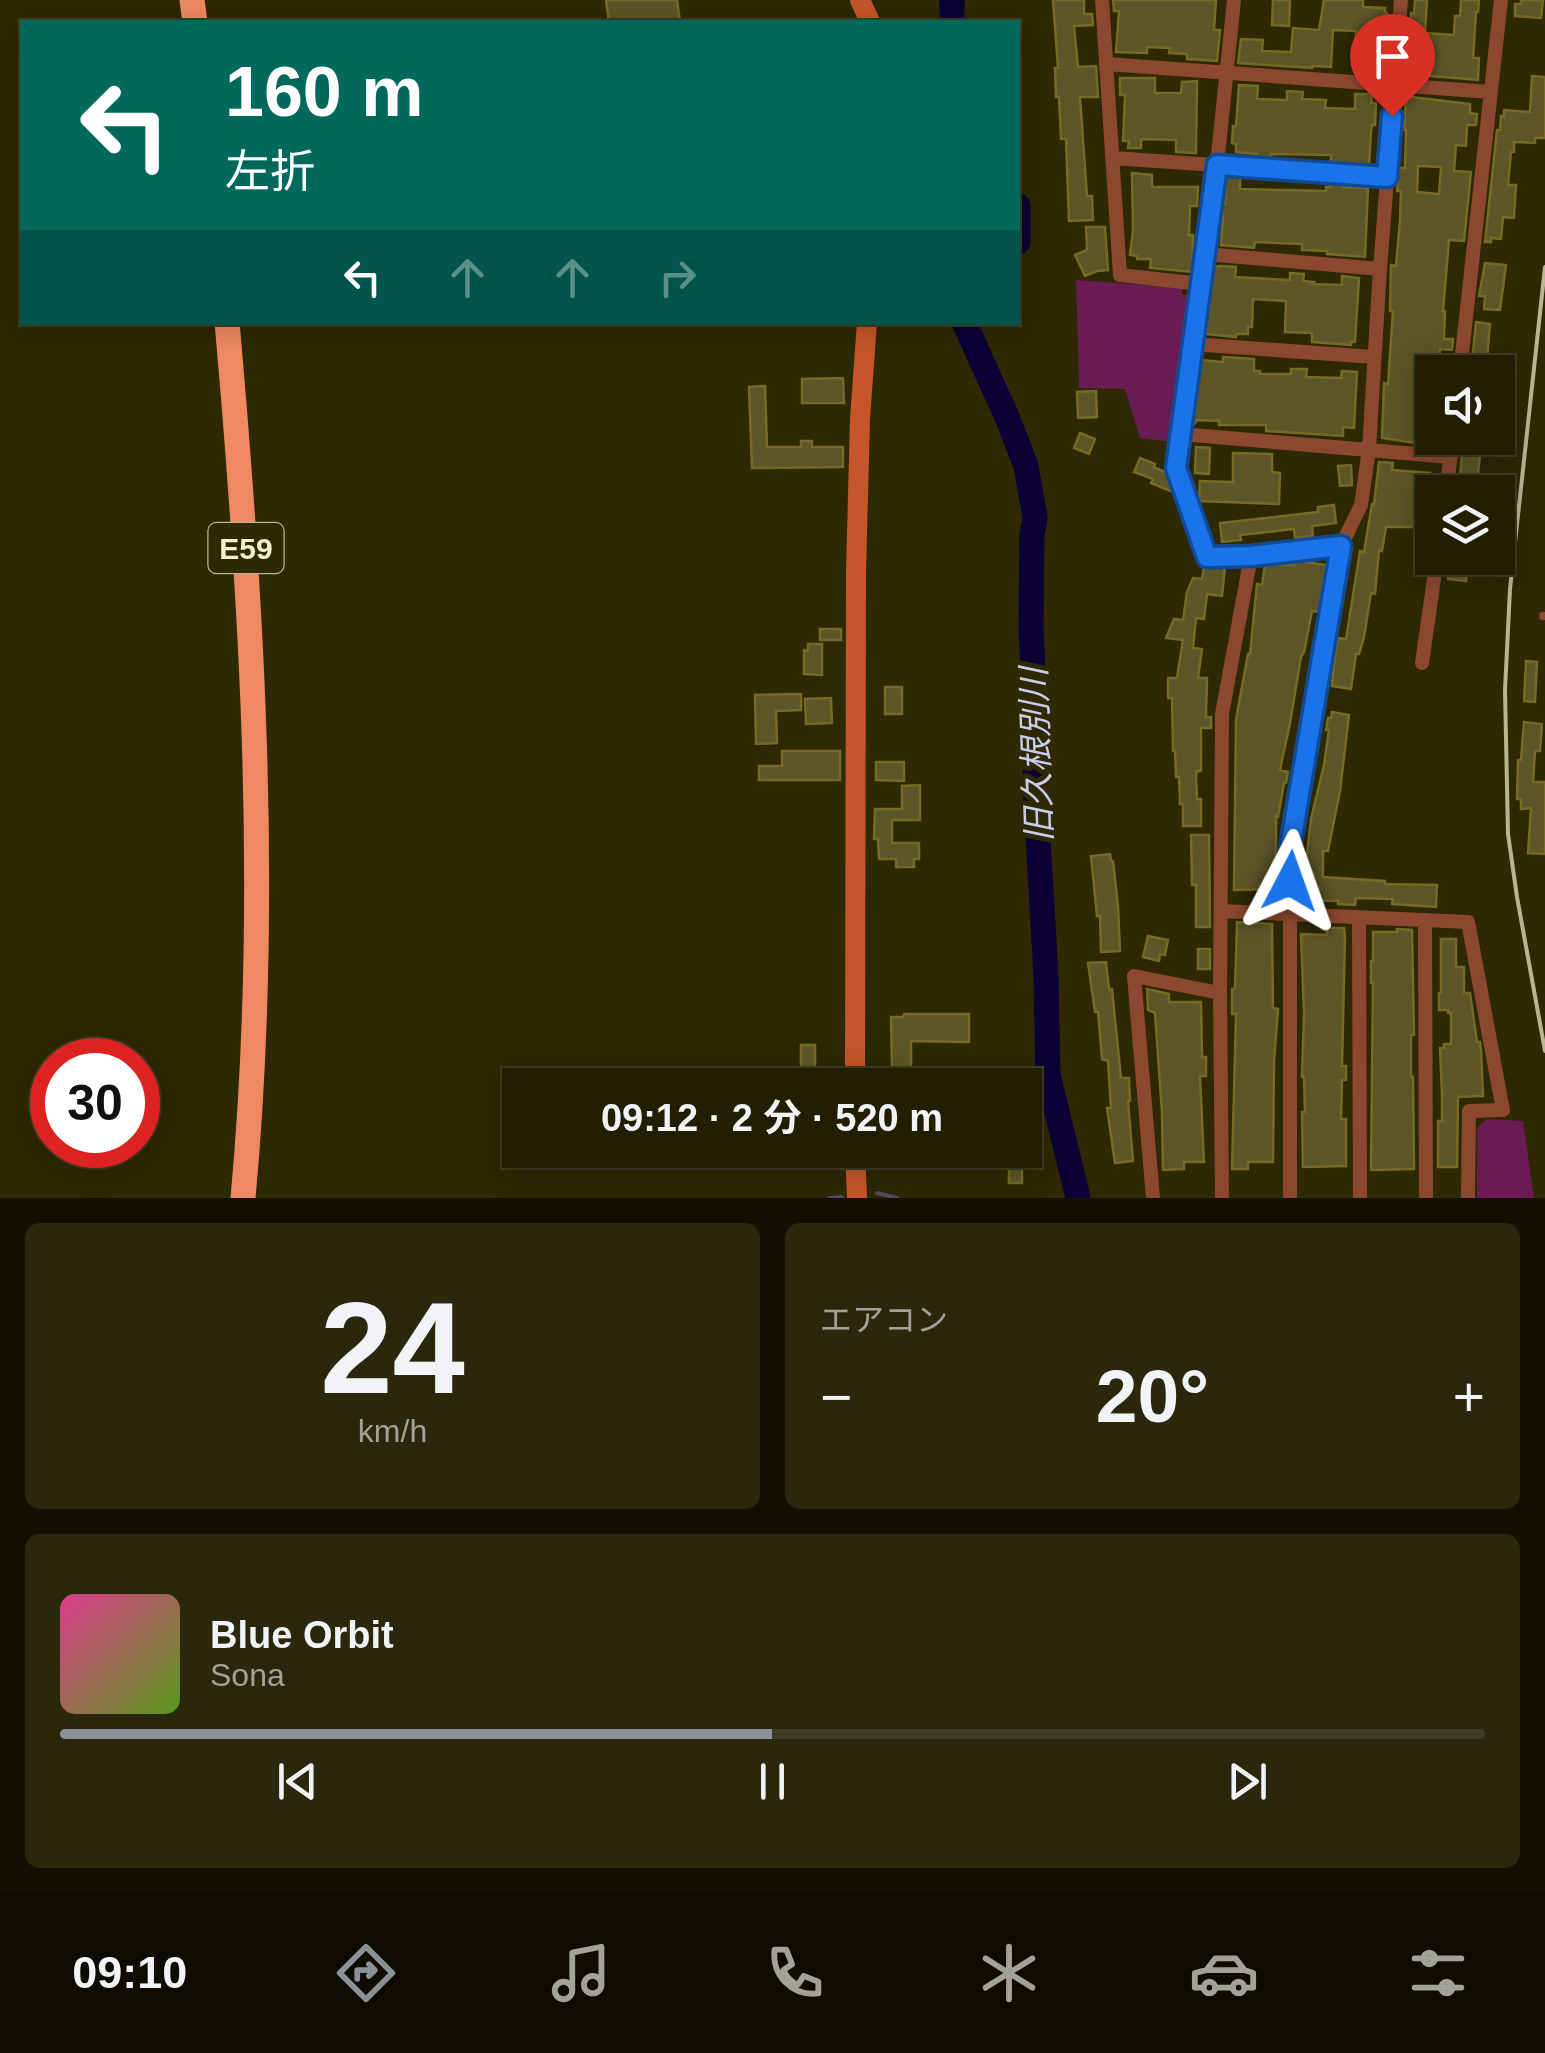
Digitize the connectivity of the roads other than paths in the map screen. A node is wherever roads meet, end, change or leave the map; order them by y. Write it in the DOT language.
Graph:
graph roads {
  1 [pos="1102,0"];
  2 [pos="1234,0"];
  3 [pos="1401,0"];
  4 [pos="1501,0"];
  5 [pos="1106,64"];
  6 [pos="1228,72"];
  7 [pos="1395,86"];
  8 [pos="1491,92"];
  9 [pos="1113,158"];
  10 [pos="1217,165"];
  11 [pos="1387,177"];
  12 [pos="1206,254"];
  13 [pos="1380,269"];
  14 [pos="1201,284"];
  15 [pos="227,325"];
  16 [pos="867,325"];
  17 [pos="1191,344"];
  18 [pos="1462,355"];
  19 [pos="1374,358"];
  20 [pos="1180,434"];
  21 [pos="1369,449"];
  22 [pos="1452,457"];
  23 [pos="1449,475"];
  24 [pos="1341,546"];
  25 [pos="1251,556"];
  26 [pos="1435,575"];
  27 [pos="1422,663"];
  28 [pos="1221,911"];
  29 [pos="1289,914"];
  30 [pos="1359,918"];
  31 [pos="1425,920"];
  32 [pos="1220,993"];
  33 [pos="854,1068"];
  34 [pos="855,1168"];
  35 [pos="243,1198"];
  36 [pos="856,1198"];
  37 [pos="1153,1198"];
  38 [pos="1222,1198"];
  39 [pos="1290,1198"];
  40 [pos="1360,1198"];
  41 [pos="1426,1198"];
  42 [pos="1468,1198"];
  1 -- 5 [label="street"];
  2 -- 6 [label="street"];
  3 -- 7 [label="street"];
  4 -- 8 [label="street"];
  5 -- 6 [label="street"];
  5 -- 9 [label="street"];
  6 -- 7 [label="street"];
  6 -- 10 [label="street"];
  7 -- 8 [label="street"];
  7 -- 11 [label="street"];
  8 -- 18 [label="street"];
  9 -- 10 [label="street"];
  9 -- 14 [label="street"];
  10 -- 11 [label="street"];
  10 -- 12 [label="street"];
  11 -- 13 [label="street"];
  12 -- 13 [label="street"];
  12 -- 14 [label="street"];
  13 -- 19 [label="street"];
  14 -- 17 [label="street"];
  15 -- 35 [label="highway, E59"];
  16 -- 33 [label="street"];
  17 -- 19 [label="street"];
  17 -- 20 [label="street"];
  19 -- 21 [label="street"];
  20 -- 21 [label="street"];
  20 -- 25 [label="street"];
  21 -- 22 [label="street"];
  21 -- 24 [label="street"];
  22 -- 23 [label="street"];
  24 -- 25 [label="street"];
  24 -- 29 [label="street"];
  25 -- 28 [label="street"];
  26 -- 27 [label="street"];
  28 -- 29 [label="street"];
  28 -- 32 [label="street"];
  29 -- 30 [label="street"];
  29 -- 39 [label="street"];
  30 -- 31 [label="street"];
  30 -- 40 [label="street"];
  31 -- 41 [label="street"];
  31 -- 42 [label="street"];
  32 -- 37 [label="street"];
  32 -- 38 [label="street"];
  34 -- 36 [label="street"];
}
